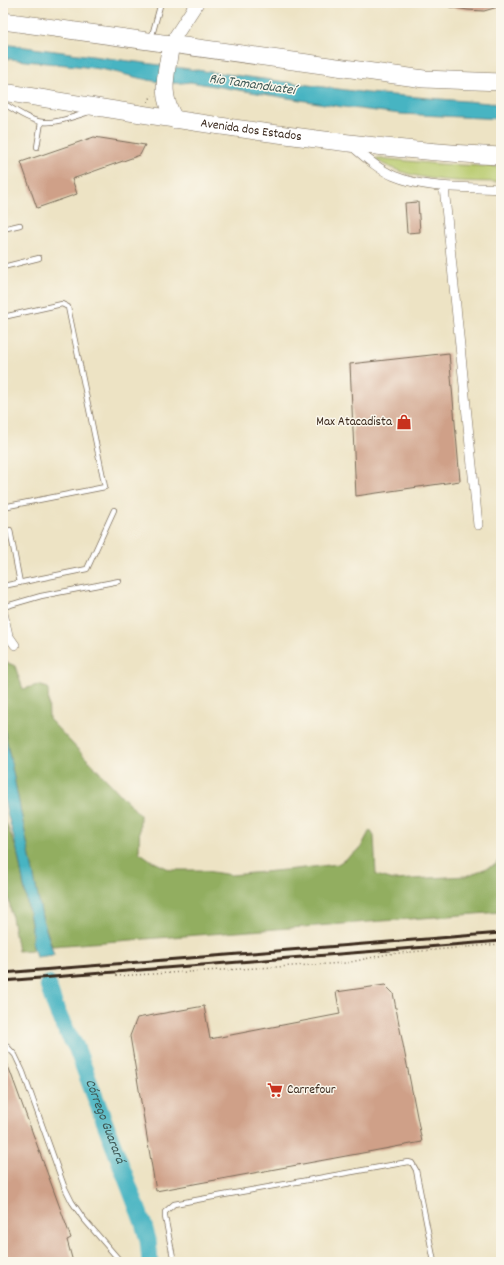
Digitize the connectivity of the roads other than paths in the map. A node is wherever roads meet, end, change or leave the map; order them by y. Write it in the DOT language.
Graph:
graph roads {
  1 [pos="197,3"];
  2 [pos="160,6"];
  3 [pos="3,21"];
  4 [pos="151,41"];
  5 [pos="170,51"];
  6 [pos="501,82"];
  7 [pos="3,92"];
  8 [pos="3,103"];
  9 [pos="102,108"];
  10 [pos="175,120"];
  11 [pos="41,122"];
  12 [pos="349,144"];
  13 [pos="37,147"];
  14 [pos="501,156"];
  15 [pos="444,187"];
  16 [pos="501,189"];
  17 [pos="20,225"];
  18 [pos="3,229"];
  19 [pos="39,258"];
  20 [pos="3,267"];
  21 [pos="3,317"];
  22 [pos="3,507"];
  23 [pos="114,510"];
  24 [pos="478,525"];
  25 [pos="10,530"];
  26 [pos="119,581"];
  27 [pos="20,583"];
  28 [pos="3,586"];
  29 [pos="3,607"];
  30 [pos="3,613"];
  31 [pos="15,645"];
  32 [pos="3,1042"];
  33 [pos="121,1262"];
  34 [pos="174,1262"];
  35 [pos="434,1262"];
  1 -- 5 [label="street"];
  2 -- 4 [label="lane"];
  3 -- 4 [label="highway"];
  4 -- 5 [label="highway"];
  5 -- 6 [label="highway"];
  5 -- 10 [label="highway"];
  7 -- 9 [label="highway, Avenida dos Estados"];
  8 -- 11 [label="lane"];
  9 -- 10 [label="highway, Avenida dos Estados"];
  9 -- 11 [label="lane"];
  10 -- 12 [label="highway, Avenida dos Estados"];
  11 -- 13 [label="lane"];
  12 -- 14 [label="highway, Avenida dos Estados"];
  12 -- 15 [label="street"];
  15 -- 16 [label="street"];
  15 -- 24 [label="street"];
  17 -- 18 [label="lane"];
  19 -- 20 [label="lane"];
  21 -- 22 [label="lane"];
  23 -- 27 [label="lane"];
  25 -- 27 [label="lane"];
  26 -- 29 [label="lane"];
  27 -- 28 [label="lane"];
  30 -- 31 [label="street"];
  32 -- 33 [label="lane"];
  34 -- 35 [label="lane"];
}
